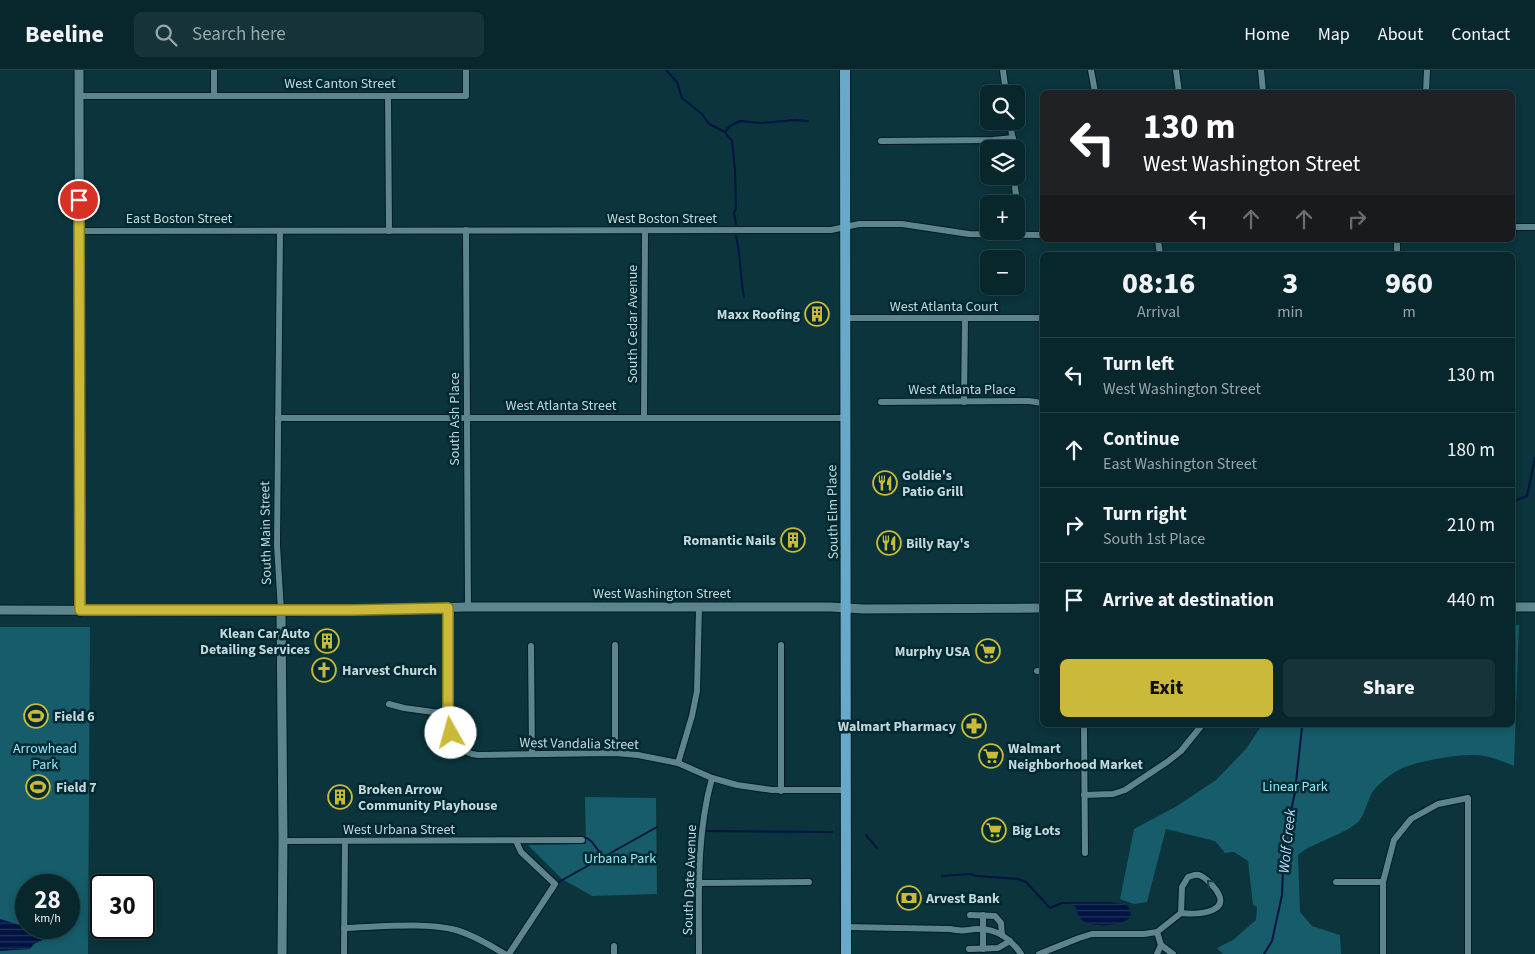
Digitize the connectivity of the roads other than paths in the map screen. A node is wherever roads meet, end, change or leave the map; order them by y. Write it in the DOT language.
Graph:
graph roads {
  1 [pos="79,70"];
  2 [pos="214,70"];
  3 [pos="466,70"];
  4 [pos="845,70"];
  5 [pos="1003,70"];
  6 [pos="1092,70"];
  7 [pos="1176,70"];
  8 [pos="1261,70"];
  9 [pos="1427,70"];
  10 [pos="1005,85"];
  11 [pos="1095,90"];
  12 [pos="1179,90"];
  13 [pos="1263,90"];
  14 [pos="1426,90"];
  15 [pos="79,96"];
  16 [pos="214,96"];
  17 [pos="388,96"];
  18 [pos="1012,130"];
  19 [pos="1013,138"];
  20 [pos="882,141"];
  21 [pos="845,227"];
  22 [pos="1515,227"];
  23 [pos="1535,227"];
  24 [pos="280,230"];
  25 [pos="466,230"];
  26 [pos="79,231"];
  27 [pos="389,231"];
  28 [pos="645,231"];
  29 [pos="980,234"];
  30 [pos="1025,236"];
  31 [pos="1040,236"];
  32 [pos="845,318"];
  33 [pos="965,318"];
  34 [pos="1040,318"];
  35 [pos="880,402"];
  36 [pos="964,402"];
  37 [pos="1040,403"];
  38 [pos="278,418"];
  39 [pos="467,418"];
  40 [pos="644,418"];
  41 [pos="845,418"];
  42 [pos="468,607"];
  43 [pos="699,607"];
  44 [pos="448,608"];
  45 [pos="846,608"];
  46 [pos="1040,608"];
  47 [pos="1515,608"];
  48 [pos="1535,608"];
  49 [pos="0,610"];
  50 [pos="80,610"];
  51 [pos="281,611"];
  52 [pos="615,645"];
  53 [pos="781,645"];
  54 [pos="532,646"];
  55 [pos="389,704"];
  56 [pos="448,714"];
  57 [pos="1084,727"];
  58 [pos="1200,727"];
  59 [pos="615,753"];
  60 [pos="532,754"];
  61 [pos="678,763"];
  62 [pos="712,778"];
  63 [pos="846,790"];
  64 [pos="781,791"];
  65 [pos="1084,795"];
  66 [pos="582,840"];
  67 [pos="283,841"];
  68 [pos="344,841"];
  69 [pos="516,841"];
  70 [pos="1085,853"];
  71 [pos="809,882"];
  72 [pos="1336,882"];
  73 [pos="1382,882"];
  74 [pos="699,883"];
  75 [pos="1181,913"];
  76 [pos="970,915"];
  77 [pos="983,915"];
  78 [pos="846,927"];
  79 [pos="344,928"];
  80 [pos="984,930"];
  81 [pos="1157,932"];
  82 [pos="1002,935"];
  83 [pos="1010,941"];
  84 [pos="1161,945"];
  85 [pos="614,946"];
  86 [pos="969,949"];
  87 [pos="983,949"];
  88 [pos="282,954"];
  89 [pos="344,954"];
  90 [pos="505,954"];
  91 [pos="509,954"];
  92 [pos="614,954"];
  93 [pos="699,954"];
  94 [pos="846,954"];
  95 [pos="1021,954"];
  96 [pos="1039,954"];
  97 [pos="1157,954"];
  98 [pos="1174,954"];
  99 [pos="1382,954"];
  100 [pos="1468,954"];
  1 -- 15 [label="main road"];
  2 -- 16 [label="street"];
  3 -- 17 [label="street, West Canton Street"];
  4 -- 21 [label="main road, South Elm Place"];
  5 -- 10 [label="street"];
  6 -- 11 [label="street"];
  7 -- 12 [label="street"];
  8 -- 13 [label="street"];
  9 -- 14 [label="street"];
  15 -- 16 [label="street, West Canton Street"];
  15 -- 26 [label="main road"];
  16 -- 17 [label="street, West Canton Street"];
  17 -- 27 [label="street"];
  18 -- 19 [label="street"];
  19 -- 20 [label="street"];
  21 -- 28 [label="street, West Boston Street"];
  21 -- 29 [label="street, West Boston Street"];
  21 -- 32 [label="main road, South Elm Place"];
  22 -- 23 [label="street"];
  24 -- 26 [label="street, East Boston Street"];
  24 -- 27 [label="street, West Boston Street"];
  24 -- 38 [label="street, South Main Street"];
  25 -- 27 [label="street, West Boston Street"];
  25 -- 28 [label="street, West Boston Street"];
  25 -- 39 [label="street, South Ash Place"];
  26 -- 50 [label="main road"];
  28 -- 40 [label="street, South Cedar Avenue"];
  30 -- 31 [label="street, West Boston Street"];
  32 -- 33 [label="street, West Atlanta Court"];
  32 -- 41 [label="main road, South Elm Place"];
  33 -- 34 [label="street, West Atlanta Court"];
  33 -- 36 [label="street"];
  35 -- 36 [label="street, West Atlanta Place"];
  36 -- 37 [label="street, West Atlanta Place"];
  38 -- 39 [label="street, West Atlanta Street"];
  38 -- 51 [label="street, South Main Street"];
  39 -- 40 [label="street, West Atlanta Street"];
  39 -- 42 [label="street, South Ash Place"];
  40 -- 41 [label="street, West Atlanta Street"];
  41 -- 45 [label="main road, South Elm Place"];
  42 -- 43 [label="main road, West Washington Street"];
  42 -- 44 [label="main road, West Washington Street"];
  43 -- 45 [label="main road, West Washington Street"];
  43 -- 61 [label="street"];
  44 -- 51 [label="main road, West Washington Street"];
  44 -- 56 [label="street"];
  45 -- 46 [label="main road, West Washington Street"];
  45 -- 63 [label="main road, South Elm Place"];
  47 -- 48 [label="main road"];
  49 -- 50 [label="main road, West Washington Street"];
  50 -- 51 [label="main road, West Washington Street"];
  51 -- 67 [label="main road, South Main Street"];
  52 -- 59 [label="street"];
  53 -- 64 [label="street"];
  54 -- 60 [label="street"];
  55 -- 56 [label="street"];
  56 -- 60 [label="street, West Vandalia Street"];
  57 -- 65 [label="street"];
  58 -- 65 [label="street"];
  59 -- 60 [label="street, West Vandalia Street"];
  59 -- 61 [label="street, West Vandalia Street"];
  61 -- 62 [label="street, West Vandalia Street"];
  62 -- 64 [label="street, West Vandalia Street"];
  62 -- 74 [label="street, South Date Avenue"];
  63 -- 64 [label="street, West Vandalia Street"];
  63 -- 78 [label="main road, South Elm Place"];
  65 -- 70 [label="street"];
  66 -- 69 [label="street, West Urbana Street"];
  67 -- 68 [label="street, West Urbana Street"];
  67 -- 88 [label="main road, South Main Street"];
  68 -- 69 [label="street, West Urbana Street"];
  68 -- 79 [label="street"];
  69 -- 91 [label="street"];
  71 -- 74 [label="street"];
  72 -- 73 [label="street"];
  73 -- 99 [label="street"];
  73 -- 100 [label="street"];
  74 -- 93 [label="street, South Date Avenue"];
  75 -- 75 [label="street, one-way"];
  75 -- 81 [label="street"];
  76 -- 77 [label="street"];
  77 -- 80 [label="street"];
  77 -- 82 [label="street"];
  78 -- 80 [label="street"];
  78 -- 94 [label="main road, South Elm Place"];
  79 -- 89 [label="street"];
  79 -- 90 [label="street"];
  80 -- 82 [label="street"];
  80 -- 87 [label="street"];
  81 -- 84 [label="street"];
  81 -- 96 [label="street"];
  82 -- 83 [label="street"];
  83 -- 87 [label="street"];
  83 -- 95 [label="street"];
  84 -- 97 [label="street"];
  84 -- 98 [label="street"];
  85 -- 92 [label="street"];
  86 -- 87 [label="street"];
}
